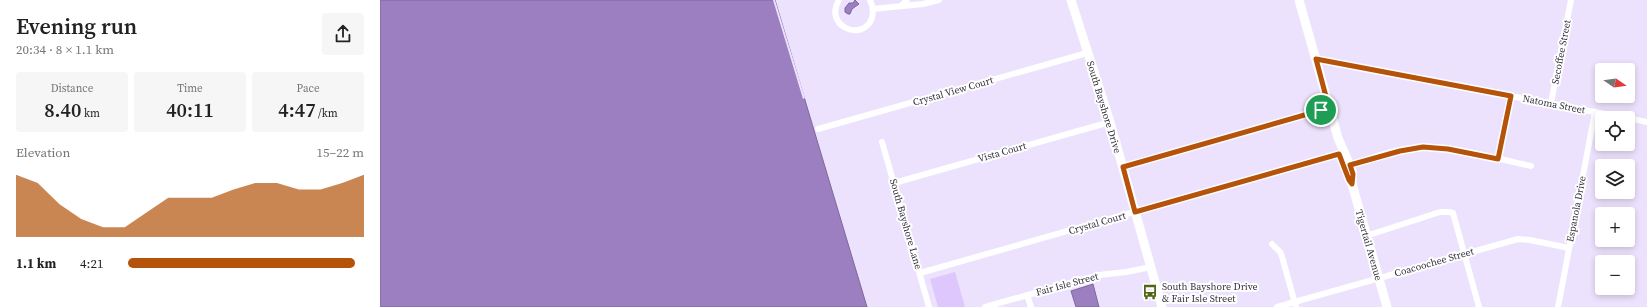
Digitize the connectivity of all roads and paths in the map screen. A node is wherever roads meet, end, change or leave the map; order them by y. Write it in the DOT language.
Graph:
graph roads {
  1 [pos="838,0"];
  2 [pos="870,0"];
  3 [pos="907,0"];
  4 [pos="934,0"];
  5 [pos="1071,0"];
  6 [pos="1299,0"];
  7 [pos="1571,0"];
  8 [pos="901,6"];
  9 [pos="873,9"];
  10 [pos="1087,53"];
  11 [pos="1316,59"];
  12 [pos="1511,96"];
  13 [pos="1551,103"];
  14 [pos="1329,108"];
  15 [pos="1595,112"];
  16 [pos="1635,120"];
  17 [pos="1110,122"];
  18 [pos="1647,122"];
  19 [pos="818,129"];
  20 [pos="882,142"];
  21 [pos="1342,153"];
  22 [pos="1498,159"];
  23 [pos="1348,166"];
  24 [pos="1531,166"];
  25 [pos="1123,167"];
  26 [pos="894,183"];
  27 [pos="1135,212"];
  28 [pos="1366,236"];
  29 [pos="1272,244"];
  30 [pos="1569,248"];
  31 [pos="1464,254"];
  32 [pos="1151,266"];
  33 [pos="920,273"];
  34 [pos="1378,278"];
  35 [pos="1027,295"];
  36 [pos="1295,305"];
  37 [pos="929,307"];
  38 [pos="984,307"];
  39 [pos="1031,307"];
  40 [pos="1162,307"];
  41 [pos="1277,307"];
  42 [pos="1386,307"];
  43 [pos="1479,307"];
  44 [pos="1558,307"];
  1 -- 9 [label="street"];
  2 -- 9 [label="street"];
  3 -- 8 [label="street"];
  4 -- 8 [label="street"];
  5 -- 10 [label="street, South Bayshore Drive"];
  6 -- 11 [label="street, Tigertail Avenue"];
  7 -- 13 [label="street, Secoffee Street"];
  8 -- 9 [label="street"];
  10 -- 17 [label="street, South Bayshore Drive"];
  10 -- 19 [label="street, Crystal View Court"];
  11 -- 12 [label="street, Natoma Street"];
  11 -- 14 [label="street, Tigertail Avenue"];
  12 -- 13 [label="street, Natoma Street"];
  12 -- 22 [label="street"];
  13 -- 15 [label="street, Natoma Street"];
  14 -- 21 [label="street, Tigertail Avenue"];
  14 -- 25 [label="street"];
  15 -- 30 [label="street, Espanola Drive"];
  16 -- 18 [label="street, Natoma Street"];
  17 -- 25 [label="street, South Bayshore Drive"];
  17 -- 26 [label="street, Vista Court"];
  20 -- 26 [label="street, South Bayshore Lane"];
  21 -- 23 [label="street, Tigertail Avenue"];
  21 -- 27 [label="street, Crystal Court"];
  22 -- 23 [label="street"];
  22 -- 24 [label="street"];
  23 -- 28 [label="street, Tigertail Avenue"];
  25 -- 27 [label="street, South Bayshore Drive"];
  26 -- 33 [label="street, South Bayshore Lane"];
  27 -- 32 [label="street, South Bayshore Drive"];
  27 -- 33 [label="street, Crystal Court"];
  28 -- 31 [label="street"];
  28 -- 34 [label="street, Tigertail Avenue"];
  29 -- 36 [label="street"];
  30 -- 31 [label="street, Coacoochee Street"];
  30 -- 44 [label="street, Espanola Drive"];
  31 -- 34 [label="street, Coacoochee Street"];
  31 -- 43 [label="street"];
  32 -- 35 [label="street, Fair Isle Street"];
  32 -- 40 [label="street, South Bayshore Drive"];
  33 -- 37 [label="street, South Bayshore Lane"];
  34 -- 36 [label="street, Coacoochee Street"];
  34 -- 42 [label="street, Tigertail Avenue"];
  35 -- 38 [label="street, Fair Isle Street"];
  35 -- 39 [label="street"];
  36 -- 41 [label="street, Coacoochee Street"];
}
